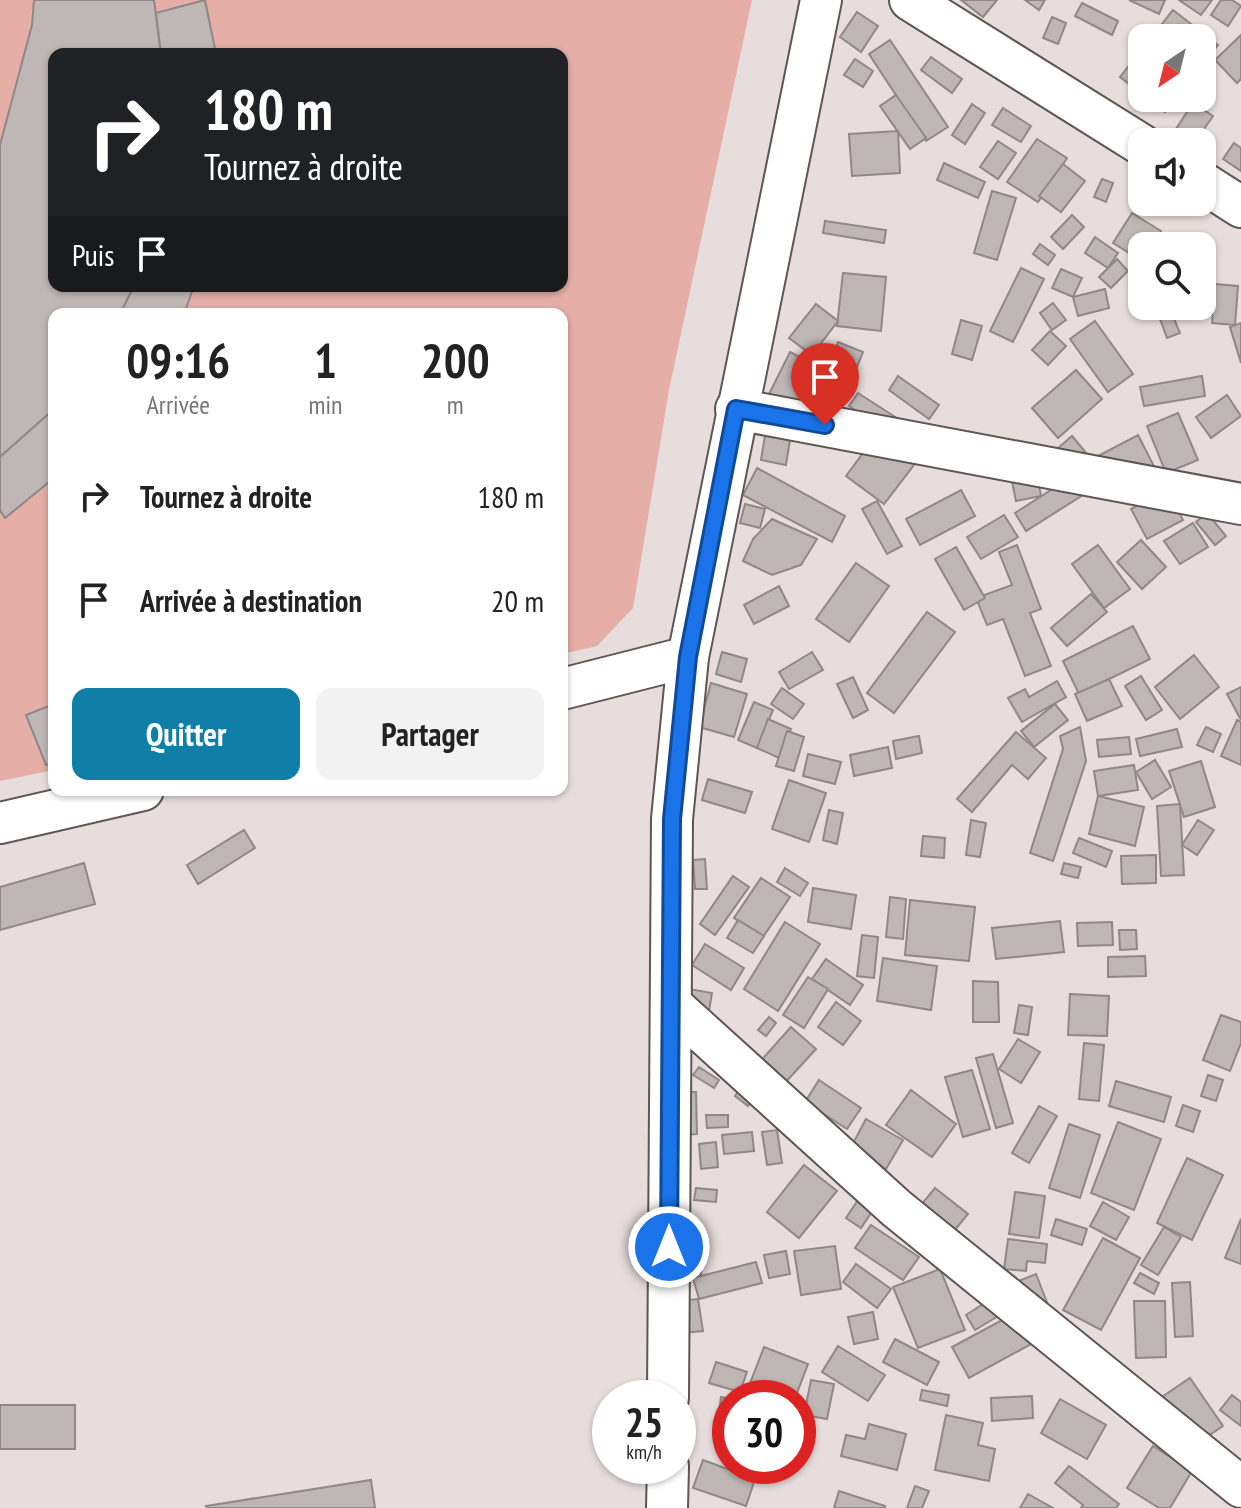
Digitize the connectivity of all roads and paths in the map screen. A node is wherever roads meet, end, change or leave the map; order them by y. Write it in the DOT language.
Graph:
graph roads {
  1 [pos="821,0"];
  2 [pos="910,0"];
  3 [pos="1128,136"];
  4 [pos="1216,191"];
  5 [pos="1241,207"];
  6 [pos="736,409"];
  7 [pos="1241,504"];
  8 [pos="688,657"];
  9 [pos="568,687"];
  10 [pos="117,796"];
  11 [pos="0,823"];
  12 [pos="671,1004"];
  13 [pos="668,1380"];
  14 [pos="668,1484"];
  15 [pos="1241,1487"];
  16 [pos="667,1508"];
  1 -- 6 [label="street"];
  2 -- 3 [label="street"];
  4 -- 5 [label="street"];
  6 -- 7 [label="street"];
  6 -- 8 [label="street"];
  8 -- 9 [label="street"];
  8 -- 12 [label="street"];
  10 -- 11 [label="street"];
  12 -- 13 [label="street"];
  12 -- 15 [label="street"];
  14 -- 16 [label="street"];
}
